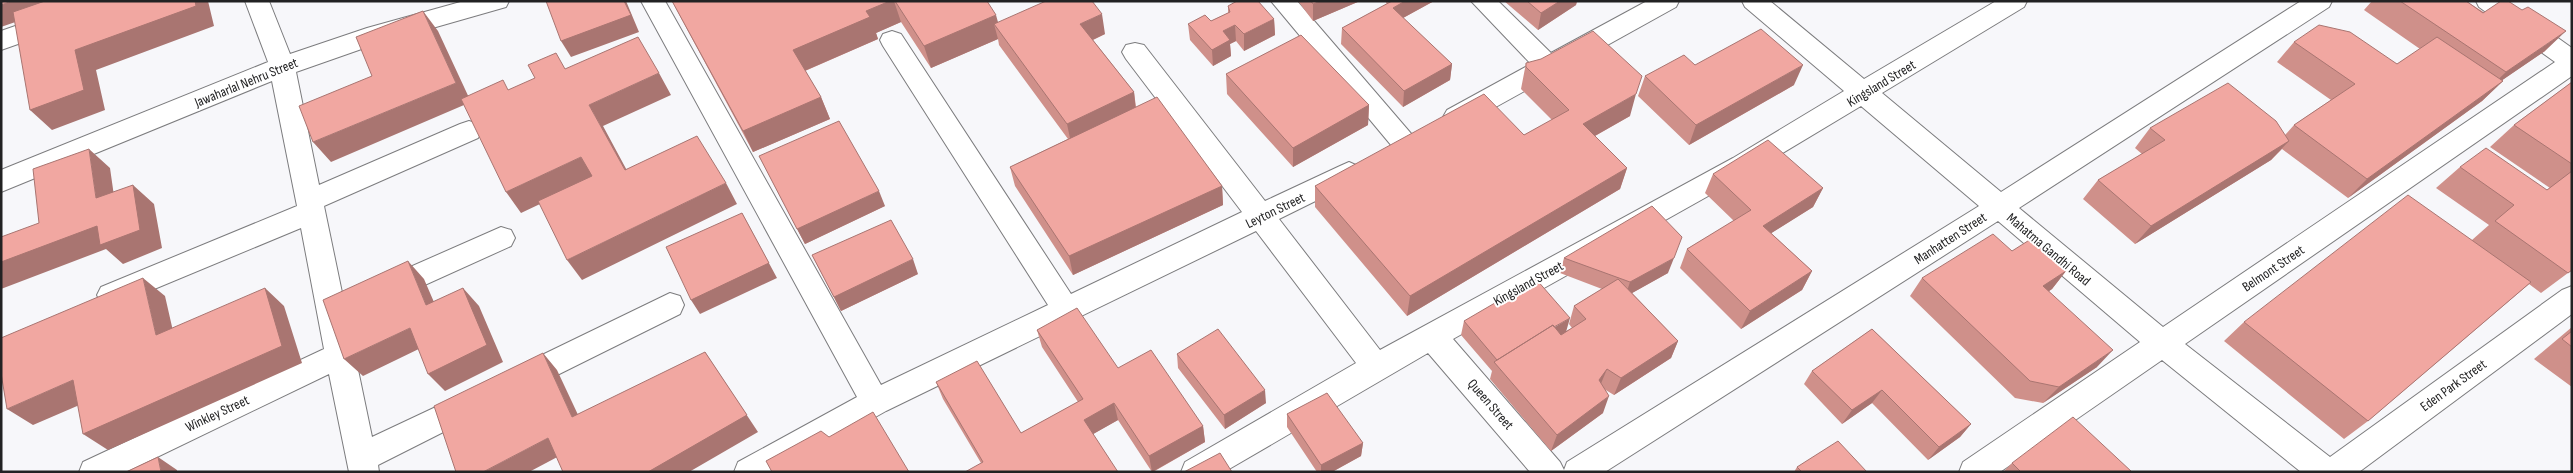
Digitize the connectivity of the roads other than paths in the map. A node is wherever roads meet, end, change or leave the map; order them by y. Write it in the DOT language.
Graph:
graph roads {
  1 [pos="114,1"];
  2 [pos="257,1"];
  3 [pos="497,1"];
  4 [pos="653,1"];
  5 [pos="1283,1"];
  6 [pos="1483,1"];
  7 [pos="1667,1"];
  8 [pos="1754,1"];
  9 [pos="2015,1"];
  10 [pos="2320,1"];
  11 [pos="2488,1"];
  12 [pos="892,40"];
  13 [pos="1,41"];
  14 [pos="1135,52"];
  15 [pos="2572,62"];
  16 [pos="1549,66"];
  17 [pos="282,67"];
  18 [pos="1864,94"];
  19 [pos="469,132"];
  20 [pos="1405,144"];
  21 [pos="1,181"];
  22 [pos="310,206"];
  23 [pos="1998,206"];
  24 [pos="1260,217"];
  25 [pos="501,238"];
  26 [pos="2572,298"];
  27 [pos="670,305"];
  28 [pos="83,306"];
  29 [pos="1067,311"];
  30 [pos="332,314"];
  31 [pos="1432,336"];
  32 [pos="2162,343"];
  33 [pos="340,355"];
  34 [pos="1376,367"];
  35 [pos="875,402"];
  36 [pos="362,465"];
  37 [pos="94,472"];
  38 [pos="749,472"];
  39 [pos="1196,472"];
  40 [pos="1549,472"];
  41 [pos="1578,472"];
  42 [pos="1974,472"];
  43 [pos="2325,472"];
  44 [pos="2334,472"];
  1 -- 13 [label="street"];
  2 -- 17 [label="street"];
  3 -- 17 [label="street, Jawaharlal Nehru Street"];
  4 -- 35 [label="street"];
  5 -- 20 [label="street"];
  6 -- 16 [label="street"];
  7 -- 16 [label="street, Leyton Street"];
  8 -- 18 [label="street, Mahatma Gandhi Road"];
  9 -- 18 [label="street, Kingsland Street"];
  10 -- 23 [label="street, Manhatten Street"];
  11 -- 15 [label="street"];
  12 -- 29 [label="street"];
  14 -- 24 [label="street"];
  15 -- 32 [label="street, Belmont Street"];
  16 -- 20 [label="street, Leyton Street"];
  17 -- 21 [label="street, Jawaharlal Nehru Street"];
  17 -- 22 [label="street"];
  18 -- 23 [label="street, Mahatma Gandhi Road"];
  18 -- 31 [label="street, Kingsland Street"];
  19 -- 22 [label="street"];
  20 -- 24 [label="street, Leyton Street"];
  22 -- 28 [label="street"];
  22 -- 30 [label="street"];
  23 -- 32 [label="street, Mahatma Gandhi Road"];
  23 -- 41 [label="street, Manhatten Street"];
  24 -- 29 [label="street, Leyton Street"];
  24 -- 34 [label="street"];
  25 -- 30 [label="street"];
  26 -- 44 [label="street, Eden Park Street"];
  27 -- 36 [label="street"];
  29 -- 35 [label="street, Leyton Street"];
  30 -- 33 [label="street"];
  31 -- 34 [label="street, Kingsland Street"];
  31 -- 40 [label="street, Queen Street"];
  32 -- 42 [label="street, Belmont Street"];
  32 -- 43 [label="street, Mahatma Gandhi Road"];
  33 -- 36 [label="street"];
  33 -- 37 [label="street, Winkley Street"];
  34 -- 39 [label="street, Kingsland Street"];
  35 -- 38 [label="street, Leyton Street"];
}
